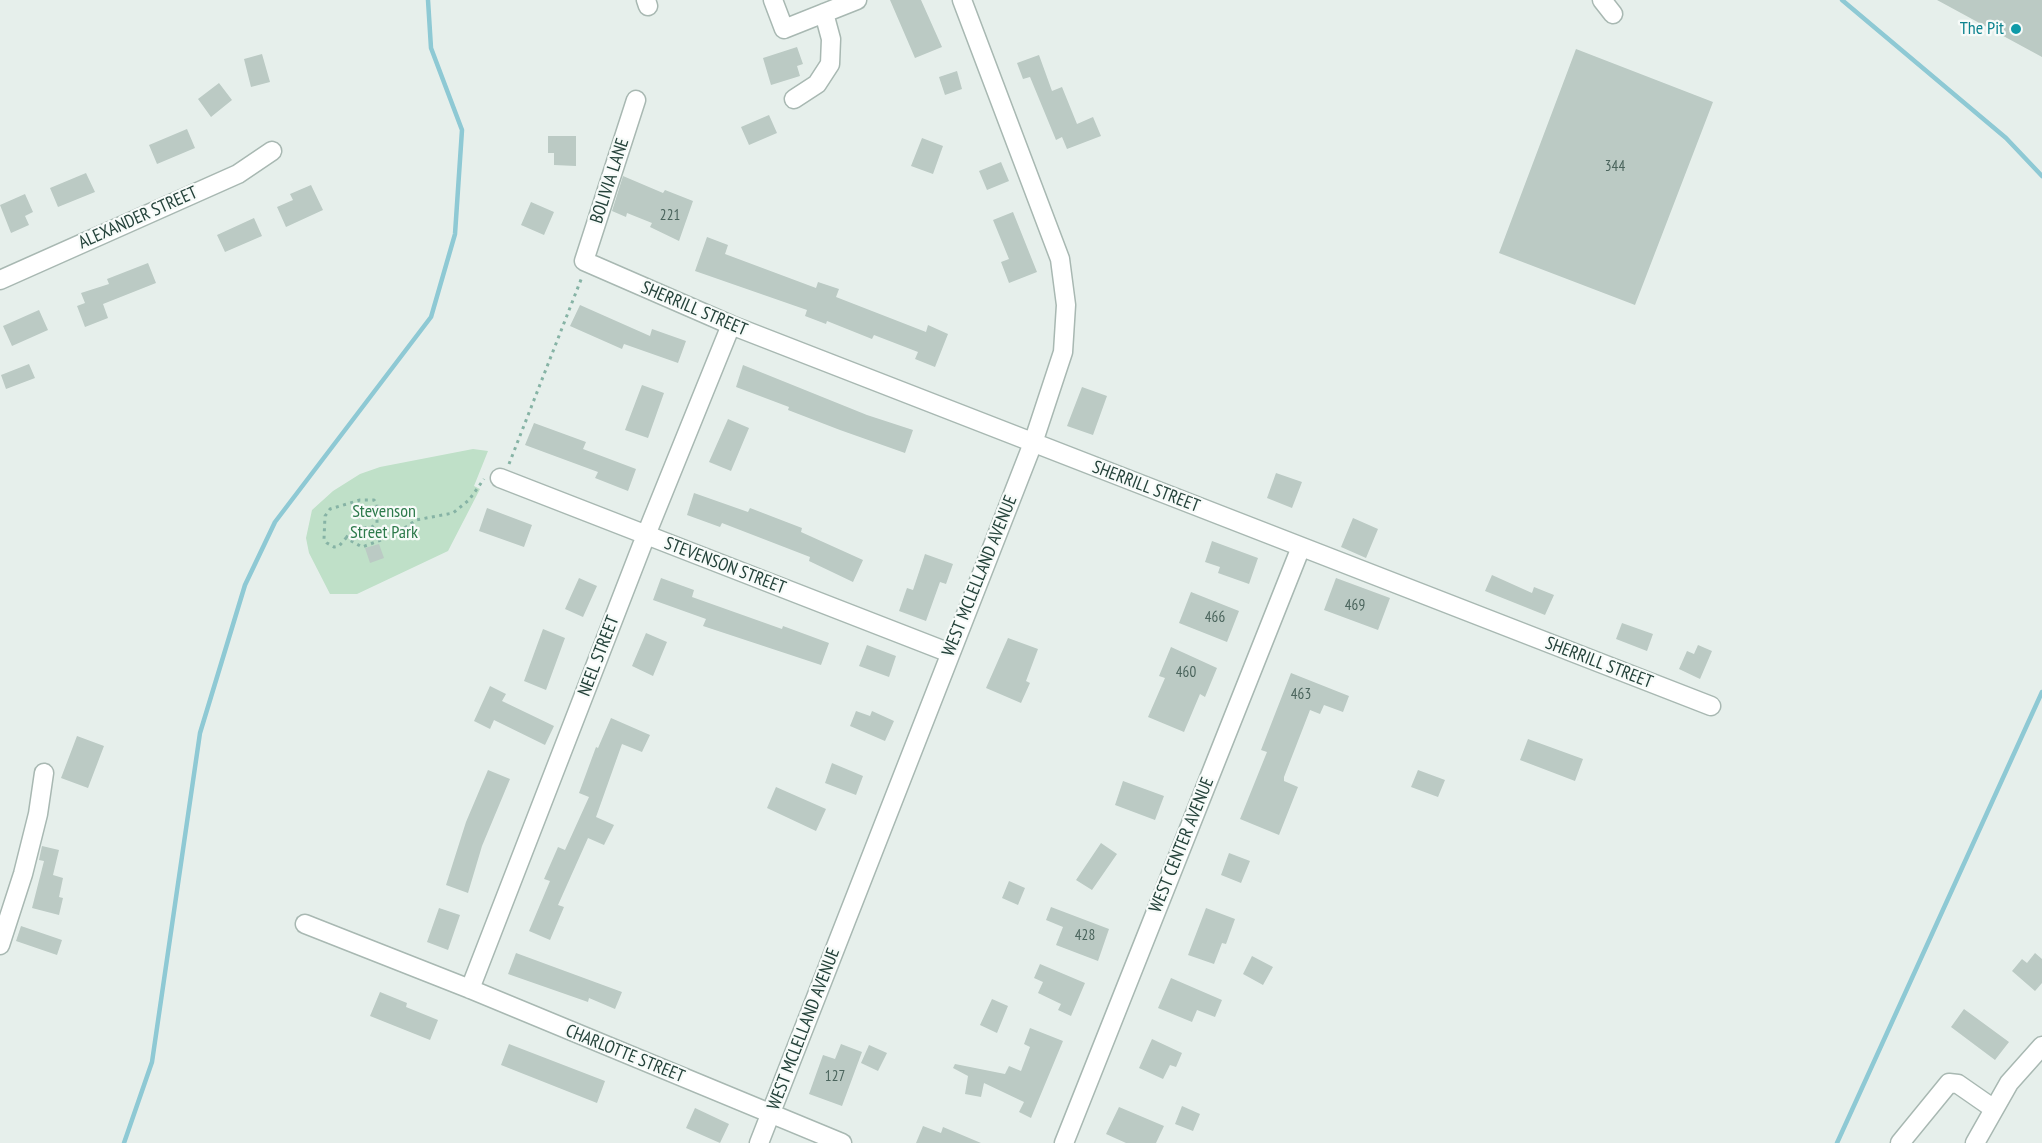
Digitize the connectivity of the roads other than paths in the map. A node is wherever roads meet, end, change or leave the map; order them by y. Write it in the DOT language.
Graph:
graph roads {
  1 [pos="773,0"];
  2 [pos="857,0"];
  3 [pos="962,0"];
  4 [pos="824,13"];
  5 [pos="794,99"];
  6 [pos="636,100"];
  7 [pos="272,151"];
  8 [pos="584,261"];
  9 [pos="0,279"];
  10 [pos="731,325"];
  11 [pos="1033,443"];
  12 [pos="502,479"];
  13 [pos="646,535"];
  14 [pos="1300,547"];
  15 [pos="950,653"];
  16 [pos="1710,706"];
  17 [pos="44,773"];
  18 [pos="305,924"];
  19 [pos="0,945"];
  20 [pos="470,989"];
  21 [pos="2042,1046"];
  22 [pos="1994,1109"];
  23 [pos="771,1114"];
  24 [pos="759,1143"];
  25 [pos="842,1143"];
  26 [pos="1065,1143"];
  27 [pos="1900,1143"];
  28 [pos="1975,1143"];
  1 -- 4 [label="street"];
  2 -- 4 [label="street"];
  3 -- 11 [label="street, WEST MCLELLAND AVENUE"];
  4 -- 5 [label="street"];
  6 -- 8 [label="street, BOLIVIA LANE"];
  7 -- 9 [label="street, ALEXANDER STREET"];
  8 -- 10 [label="street, SHERRILL STREET"];
  10 -- 11 [label="street, SHERRILL STREET"];
  10 -- 13 [label="street, NEEL STREET"];
  11 -- 14 [label="street, SHERRILL STREET"];
  11 -- 15 [label="street, WEST MCLELLAND AVENUE"];
  12 -- 13 [label="street, STEVENSON STREET"];
  13 -- 15 [label="street, STEVENSON STREET"];
  13 -- 20 [label="street, NEEL STREET"];
  14 -- 16 [label="street, SHERRILL STREET"];
  14 -- 26 [label="street, WEST CENTER AVENUE"];
  15 -- 23 [label="street, WEST MCLELLAND AVENUE"];
  17 -- 19 [label="street"];
  18 -- 20 [label="street, CHARLOTTE STREET"];
  20 -- 23 [label="street, CHARLOTTE STREET"];
  21 -- 22 [label="street"];
  22 -- 27 [label="street"];
  22 -- 28 [label="street"];
  23 -- 24 [label="street, WEST MCLELLAND AVENUE"];
  23 -- 25 [label="street, CHARLOTTE STREET"];
}
